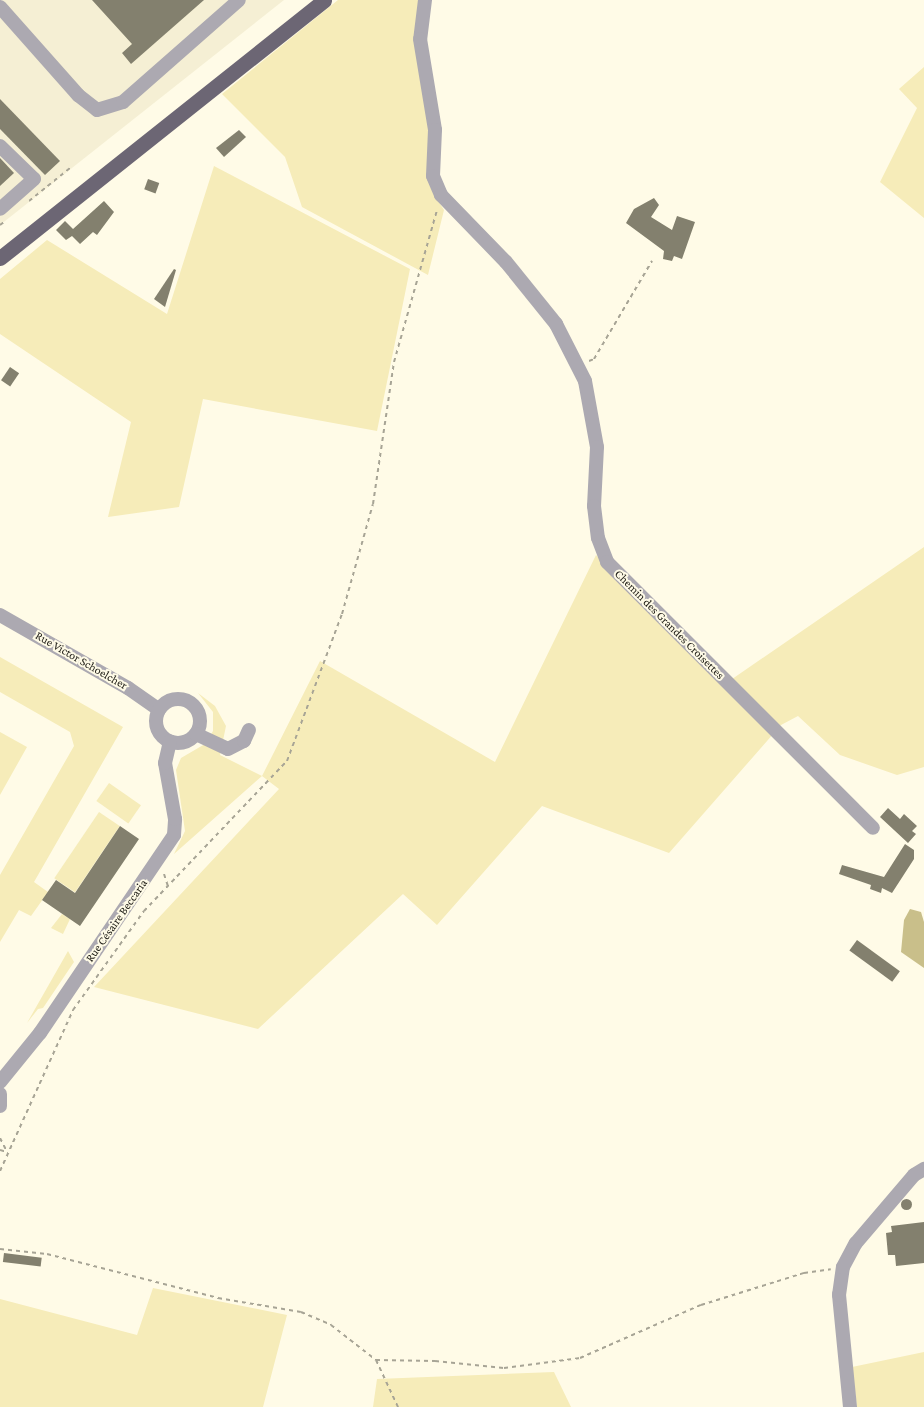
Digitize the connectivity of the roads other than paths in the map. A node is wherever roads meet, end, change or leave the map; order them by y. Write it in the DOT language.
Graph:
graph roads {
  1 [pos="239,0"];
  2 [pos="324,0"];
  3 [pos="425,0"];
  4 [pos="0,7"];
  5 [pos="0,146"];
  6 [pos="2,212"];
  7 [pos="0,258"];
  8 [pos="0,615"];
  9 [pos="159,710"];
  10 [pos="249,730"];
  11 [pos="196,734"];
  12 [pos="170,742"];
  13 [pos="873,828"];
  14 [pos="0,1082"];
  15 [pos="0,1094"];
  16 [pos="0,1106"];
  17 [pos="924,1169"];
  18 [pos="850,1407"];
  1 -- 4 [label="street"];
  2 -- 7 [label="main road"];
  3 -- 13 [label="street, Chemin des Grandes Croisettes"];
  5 -- 6 [label="street"];
  8 -- 9 [label="street, Rue Victor Schoelcher"];
  9 -- 11 [label="street"];
  9 -- 12 [label="street"];
  10 -- 11 [label="street"];
  11 -- 12 [label="street"];
  12 -- 14 [label="street, Rue Césaire Beccaria"];
  15 -- 16 [label="street"];
  17 -- 18 [label="street"];
}
